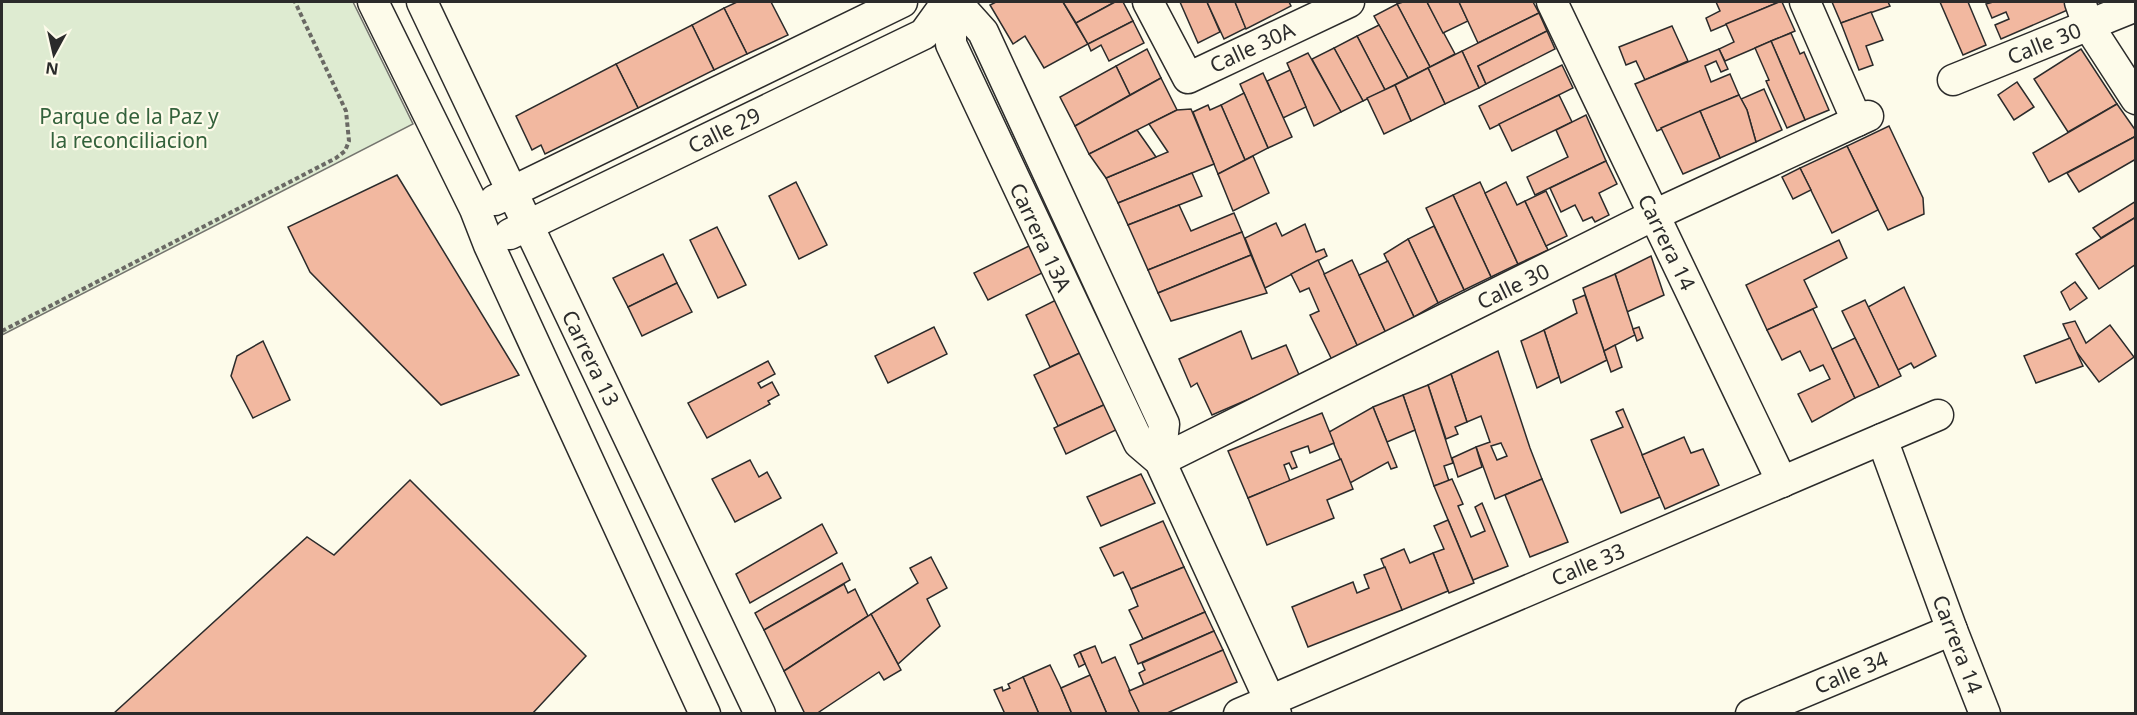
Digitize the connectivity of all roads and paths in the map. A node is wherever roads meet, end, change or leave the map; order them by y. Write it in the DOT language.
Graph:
graph roads {
  1 [pos="295,2"];
  2 [pos="373,2"];
  3 [pos="422,2"];
  4 [pos="902,2"];
  5 [pos="949,2"];
  6 [pos="956,2"];
  7 [pos="1148,2"];
  8 [pos="1348,2"];
  9 [pos="1552,2"];
  10 [pos="1805,2"];
  11 [pos="2136,6"];
  12 [pos="2084,14"];
  13 [pos="1953,80"];
  14 [pos="2136,99"];
  15 [pos="511,191"];
  16 [pos="475,209"];
  17 [pos="1654,215"];
  18 [pos="527,225"];
  19 [pos="489,245"];
  20 [pos="2,331"];
  21 [pos="1938,416"];
  22 [pos="1882,440"];
  23 [pos="1160,461"];
  24 [pos="1782,482"];
  25 [pos="1952,630"];
  26 [pos="1273,707"];
  27 [pos="705,714"];
  28 [pos="760,714"];
  29 [pos="1239,714"];
  30 [pos="1751,714"];
  31 [pos="1985,714"];
  1 -- 20 [label="path"];
  2 -- 16 [label="street"];
  3 -- 15 [label="street, Carrera 13"];
  4 -- 15 [label="street, Calle 29"];
  5 -- 18 [label="street, Calle 29"];
  5 -- 23 [label="street, Carrera 13A"];
  6 -- 23 [label="street, Carrera 13A"];
  7 -- 8 [label="street, Calle 30A"];
  9 -- 17 [label="street, Carrera 14"];
  10 -- 17 [label="street, Calle 30"];
  11 -- 12 [label="street, Calle 30"];
  12 -- 13 [label="street, Calle 30"];
  12 -- 14 [label="street"];
  15 -- 16 [label="street, Calle 29"];
  15 -- 18 [label="street, Carrera 13"];
  16 -- 19 [label="street"];
  17 -- 23 [label="street, Calle 30"];
  17 -- 24 [label="street, Carrera 14"];
  18 -- 19 [label="street, Calle 29"];
  18 -- 28 [label="street, Carrera 13"];
  19 -- 27 [label="street"];
  21 -- 22 [label="street, Calle 33"];
  22 -- 24 [label="street, Calle 33"];
  22 -- 25 [label="street, Carrera 14"];
  23 -- 26 [label="street, Carrera 13A"];
  24 -- 26 [label="street, Calle 33"];
  25 -- 30 [label="street, Calle 34"];
  25 -- 31 [label="street, Carrera 14"];
  26 -- 29 [label="street, Calle 33"];
}
